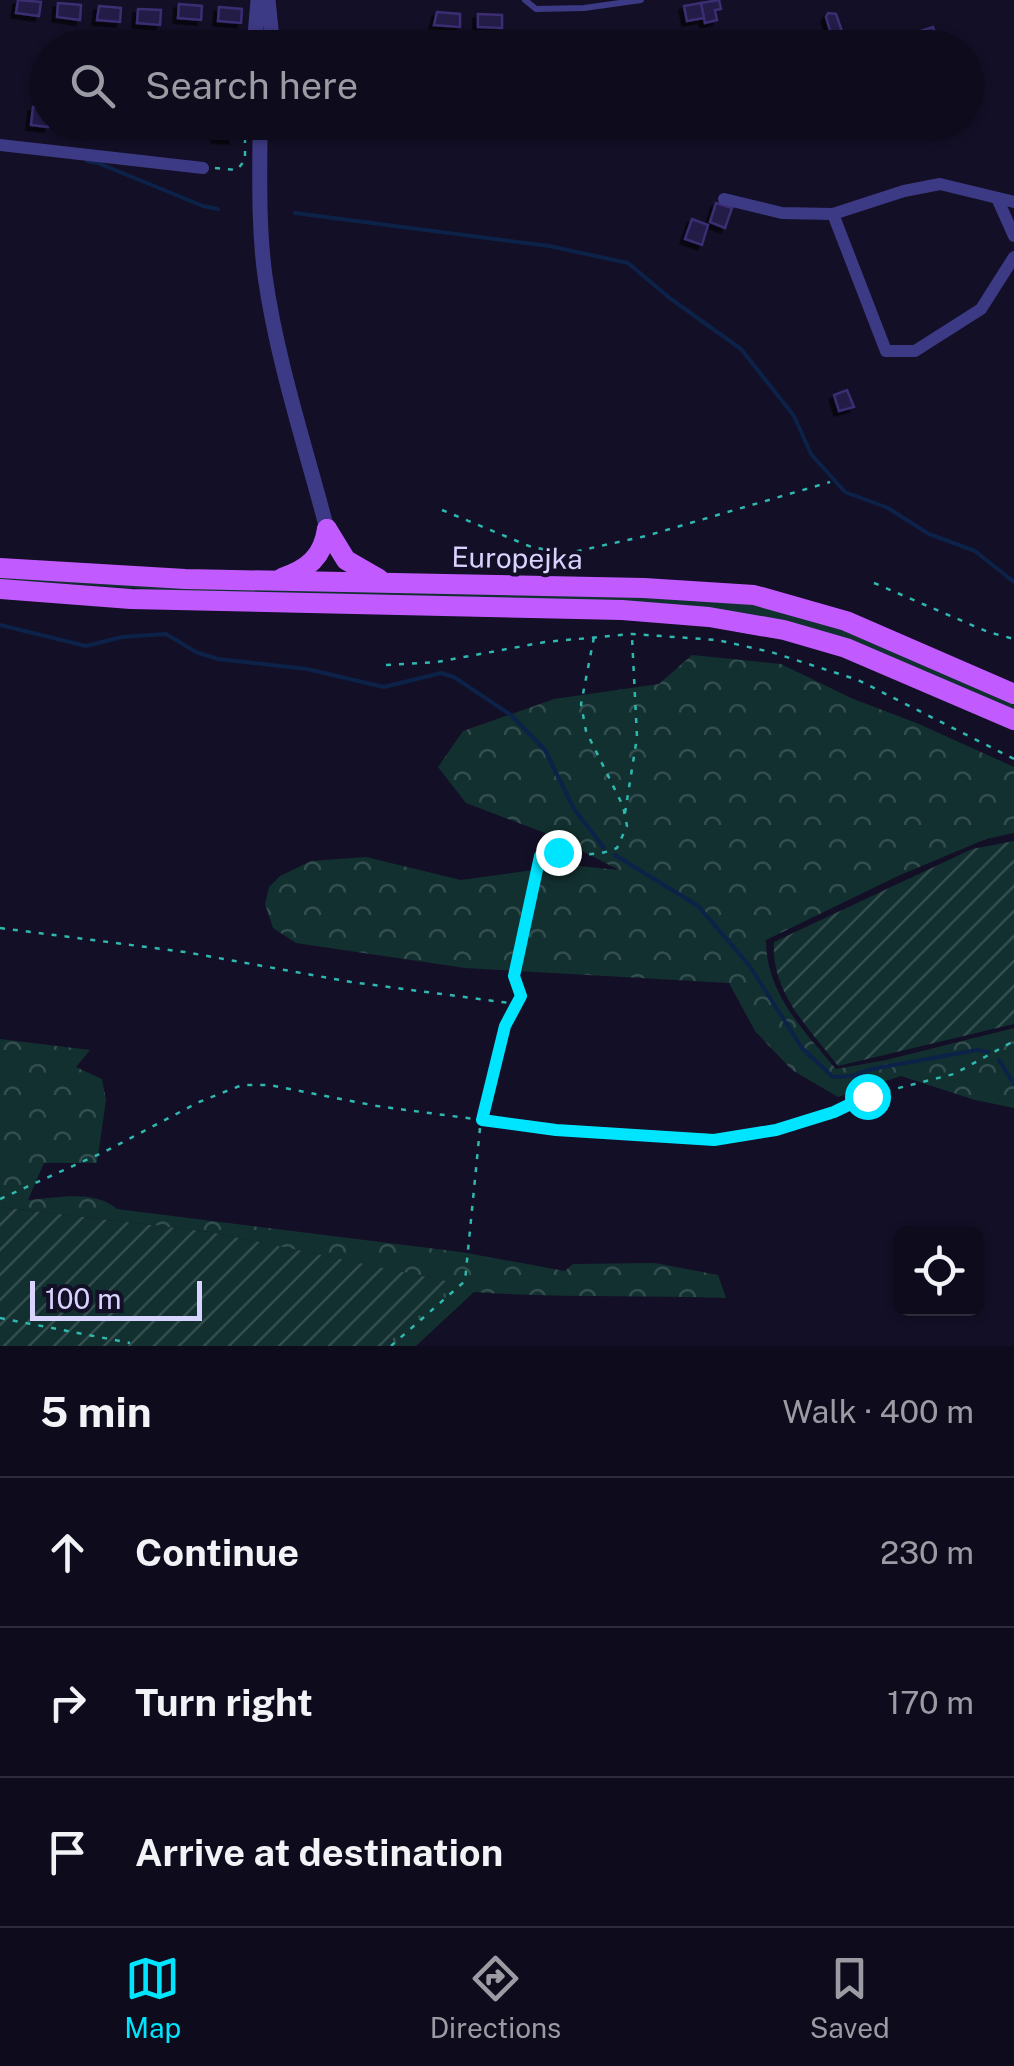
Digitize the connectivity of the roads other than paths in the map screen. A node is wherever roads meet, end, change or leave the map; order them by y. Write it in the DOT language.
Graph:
graph roads {
  1 [pos="258,0"];
  2 [pos="268,0"];
  3 [pos="525,0"];
  4 [pos="641,0"];
  5 [pos="256,30"];
  6 [pos="271,30"];
  7 [pos="260,140"];
  8 [pos="0,145"];
  9 [pos="204,168"];
  10 [pos="997,198"];
  11 [pos="724,199"];
  12 [pos="1014,202"];
  13 [pos="833,214"];
  14 [pos="1014,236"];
  15 [pos="1014,257"];
  16 [pos="327,528"];
  17 [pos="0,568"];
  18 [pos="274,581"];
  19 [pos="390,584"];
  20 [pos="0,589"];
  21 [pos="1014,694"];
  22 [pos="1014,720"];
  1 -- 5 [label="street"];
  2 -- 6 [label="street"];
  3 -- 4 [label="lane"];
  7 -- 16 [label="street"];
  8 -- 9 [label="street"];
  10 -- 12 [label="street"];
  10 -- 13 [label="street"];
  10 -- 14 [label="street"];
  11 -- 13 [label="street"];
  13 -- 15 [label="street"];
  16 -- 18 [label="main road"];
  16 -- 19 [label="main road"];
  17 -- 18 [label="main road, Europejka"];
  18 -- 19 [label="main road, Europejka"];
  19 -- 21 [label="main road, Europejka"];
  20 -- 22 [label="main road, Europejka"];
}
